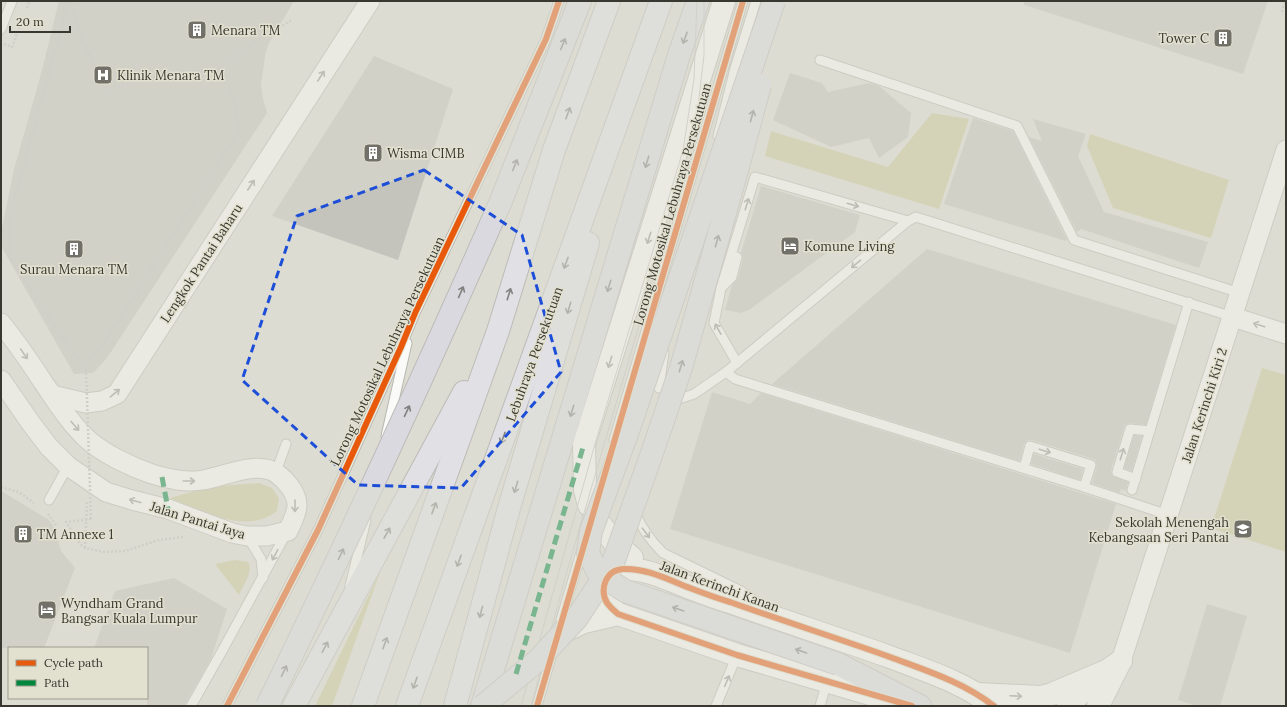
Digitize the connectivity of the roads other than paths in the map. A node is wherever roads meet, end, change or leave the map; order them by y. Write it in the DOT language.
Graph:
graph roads {
  1 [pos="12,1"];
  2 [pos="370,1"];
  3 [pos="559,1"];
  4 [pos="580,1"];
  5 [pos="609,1"];
  6 [pos="698,1"];
  7 [pos="724,1"];
  8 [pos="743,1"];
  9 [pos="756,1"];
  10 [pos="774,1"];
  11 [pos="782,1"];
  12 [pos="658,8"];
  13 [pos="1,29"];
  14 [pos="820,60"];
  15 [pos="1286,150"];
  16 [pos="908,221"];
  17 [pos="737,257"];
  18 [pos="721,288"];
  19 [pos="1240,293"];
  20 [pos="1189,302"];
  21 [pos="415,313"];
  22 [pos="1233,317"];
  23 [pos="1,323"];
  24 [pos="498,331"];
  25 [pos="1286,334"];
  26 [pos="737,363"];
  27 [pos="726,372"];
  28 [pos="1,380"];
  29 [pos="659,388"];
  30 [pos="52,395"];
  31 [pos="673,401"];
  32 [pos="645,405"];
  33 [pos="1150,431"];
  34 [pos="286,444"];
  35 [pos="68,466"];
  36 [pos="1024,468"];
  37 [pos="276,472"];
  38 [pos="1136,479"];
  39 [pos="1084,487"];
  40 [pos="1132,490"];
  41 [pos="49,500"];
  42 [pos="1168,515"];
  43 [pos="288,531"];
  44 [pos="247,536"];
  45 [pos="649,572"];
  46 [pos="263,578"];
  47 [pos="344,612"];
  48 [pos="618,614"];
  49 [pos="562,620"];
  50 [pos="781,620"];
  51 [pos="552,652"];
  52 [pos="737,655"];
  53 [pos="1112,670"];
  54 [pos="833,672"];
  55 [pos="986,700"];
  56 [pos="191,706"];
  57 [pos="227,706"];
  58 [pos="267,706"];
  59 [pos="294,706"];
  60 [pos="363,706"];
  61 [pos="407,706"];
  62 [pos="455,706"];
  63 [pos="483,706"];
  64 [pos="498,706"];
  65 [pos="537,706"];
  66 [pos="716,706"];
  67 [pos="820,706"];
  68 [pos="913,706"];
  69 [pos="1068,706"];
  70 [pos="1098,706"];
  71 [pos="1108,706"];
  1 -- 13 [label="lane"];
  30 -- 2 [label="street, Lengkok Pantai Baharu, one-way"];
  3 -- 21 [label="lane, Lorong Motosikal Lebuhraya Persekutuan"];
  58 -- 4 [label="highway, one-way, bridge"];
  24 -- 5 [label="highway, one-way"];
  6 -- 63 [label="highway, one-way"];
  7 -- 45 [label="street, one-way"];
  8 -- 49 [label="lane, Lorong Motosikal Lebuhraya Persekutuan"];
  9 -- 29 [label="lane"];
  54 -- 10 [label="highway, one-way, bridge"];
  63 -- 11 [label="highway, one-way, bridge"];
  12 -- 61 [label="highway, Lebuhraya Persekutuan, one-way"];
  12 -- 62 [label="highway, one-way"];
  14 -- 19 [label="lane"];
  15 -- 19 [label="street, Jalan Kerinchi Kiri 2"];
  18 -- 16 [label="lane, one-way"];
  16 -- 20 [label="lane"];
  16 -- 26 [label="lane, one-way"];
  17 -- 18 [label="lane"];
  26 -- 18 [label="lane, one-way"];
  19 -- 22 [label="street, Jalan Kerinchi Kiri 2"];
  20 -- 22 [label="lane"];
  20 -- 33 [label="lane"];
  21 -- 47 [label="lane"];
  21 -- 57 [label="lane, Lorong Motosikal Lebuhraya Persekutuan"];
  25 -- 22 [label="street, one-way"];
  22 -- 42 [label="street, Jalan Kerinchi Kiri 2"];
  23 -- 30 [label="street, one-way"];
  47 -- 24 [label="highway, one-way"];
  60 -- 24 [label="highway, one-way"];
  26 -- 27 [label="lane"];
  27 -- 31 [label="lane"];
  27 -- 36 [label="lane"];
  28 -- 35 [label="street, Jalan Pantai Jaya"];
  29 -- 31 [label="lane"];
  29 -- 32 [label="lane"];
  30 -- 37 [label="street, one-way"];
  31 -- 50 [label="lane, one-way"];
  33 -- 38 [label="lane"];
  38 -- 33 [label="lane, one-way"];
  34 -- 37 [label="lane"];
  35 -- 41 [label="lane"];
  44 -- 35 [label="street, Jalan Pantai Jaya, one-way"];
  36 -- 39 [label="lane"];
  36 -- 39 [label="lane, one-way"];
  37 -- 43 [label="street, one-way"];
  38 -- 40 [label="lane"];
  39 -- 42 [label="lane"];
  42 -- 53 [label="street, Jalan Kerinchi Kiri 2"];
  43 -- 44 [label="street, Jalan Pantai Jaya"];
  43 -- 46 [label="lane, one-way"];
  44 -- 46 [label="lane"];
  45 -- 48 [label="street, Jalan Kerinchi Kanan"];
  45 -- 50 [label="street, Jalan Kerinchi Kanan"];
  46 -- 56 [label="lane"];
  59 -- 47 [label="highway, one-way"];
  48 -- 52 [label="street"];
  48 -- 64 [label="street"];
  50 -- 55 [label="street, Jalan Kerinchi Kanan"];
  51 -- 65 [label="lane"];
  52 -- 54 [label="street"];
  66 -- 52 [label="lane, one-way"];
  55 -- 53 [label="street, one-way"];
  53 -- 69 [label="street"];
  53 -- 70 [label="street"];
  53 -- 71 [label="street"];
  54 -- 67 [label="lane"];
  54 -- 68 [label="highway"];
}
